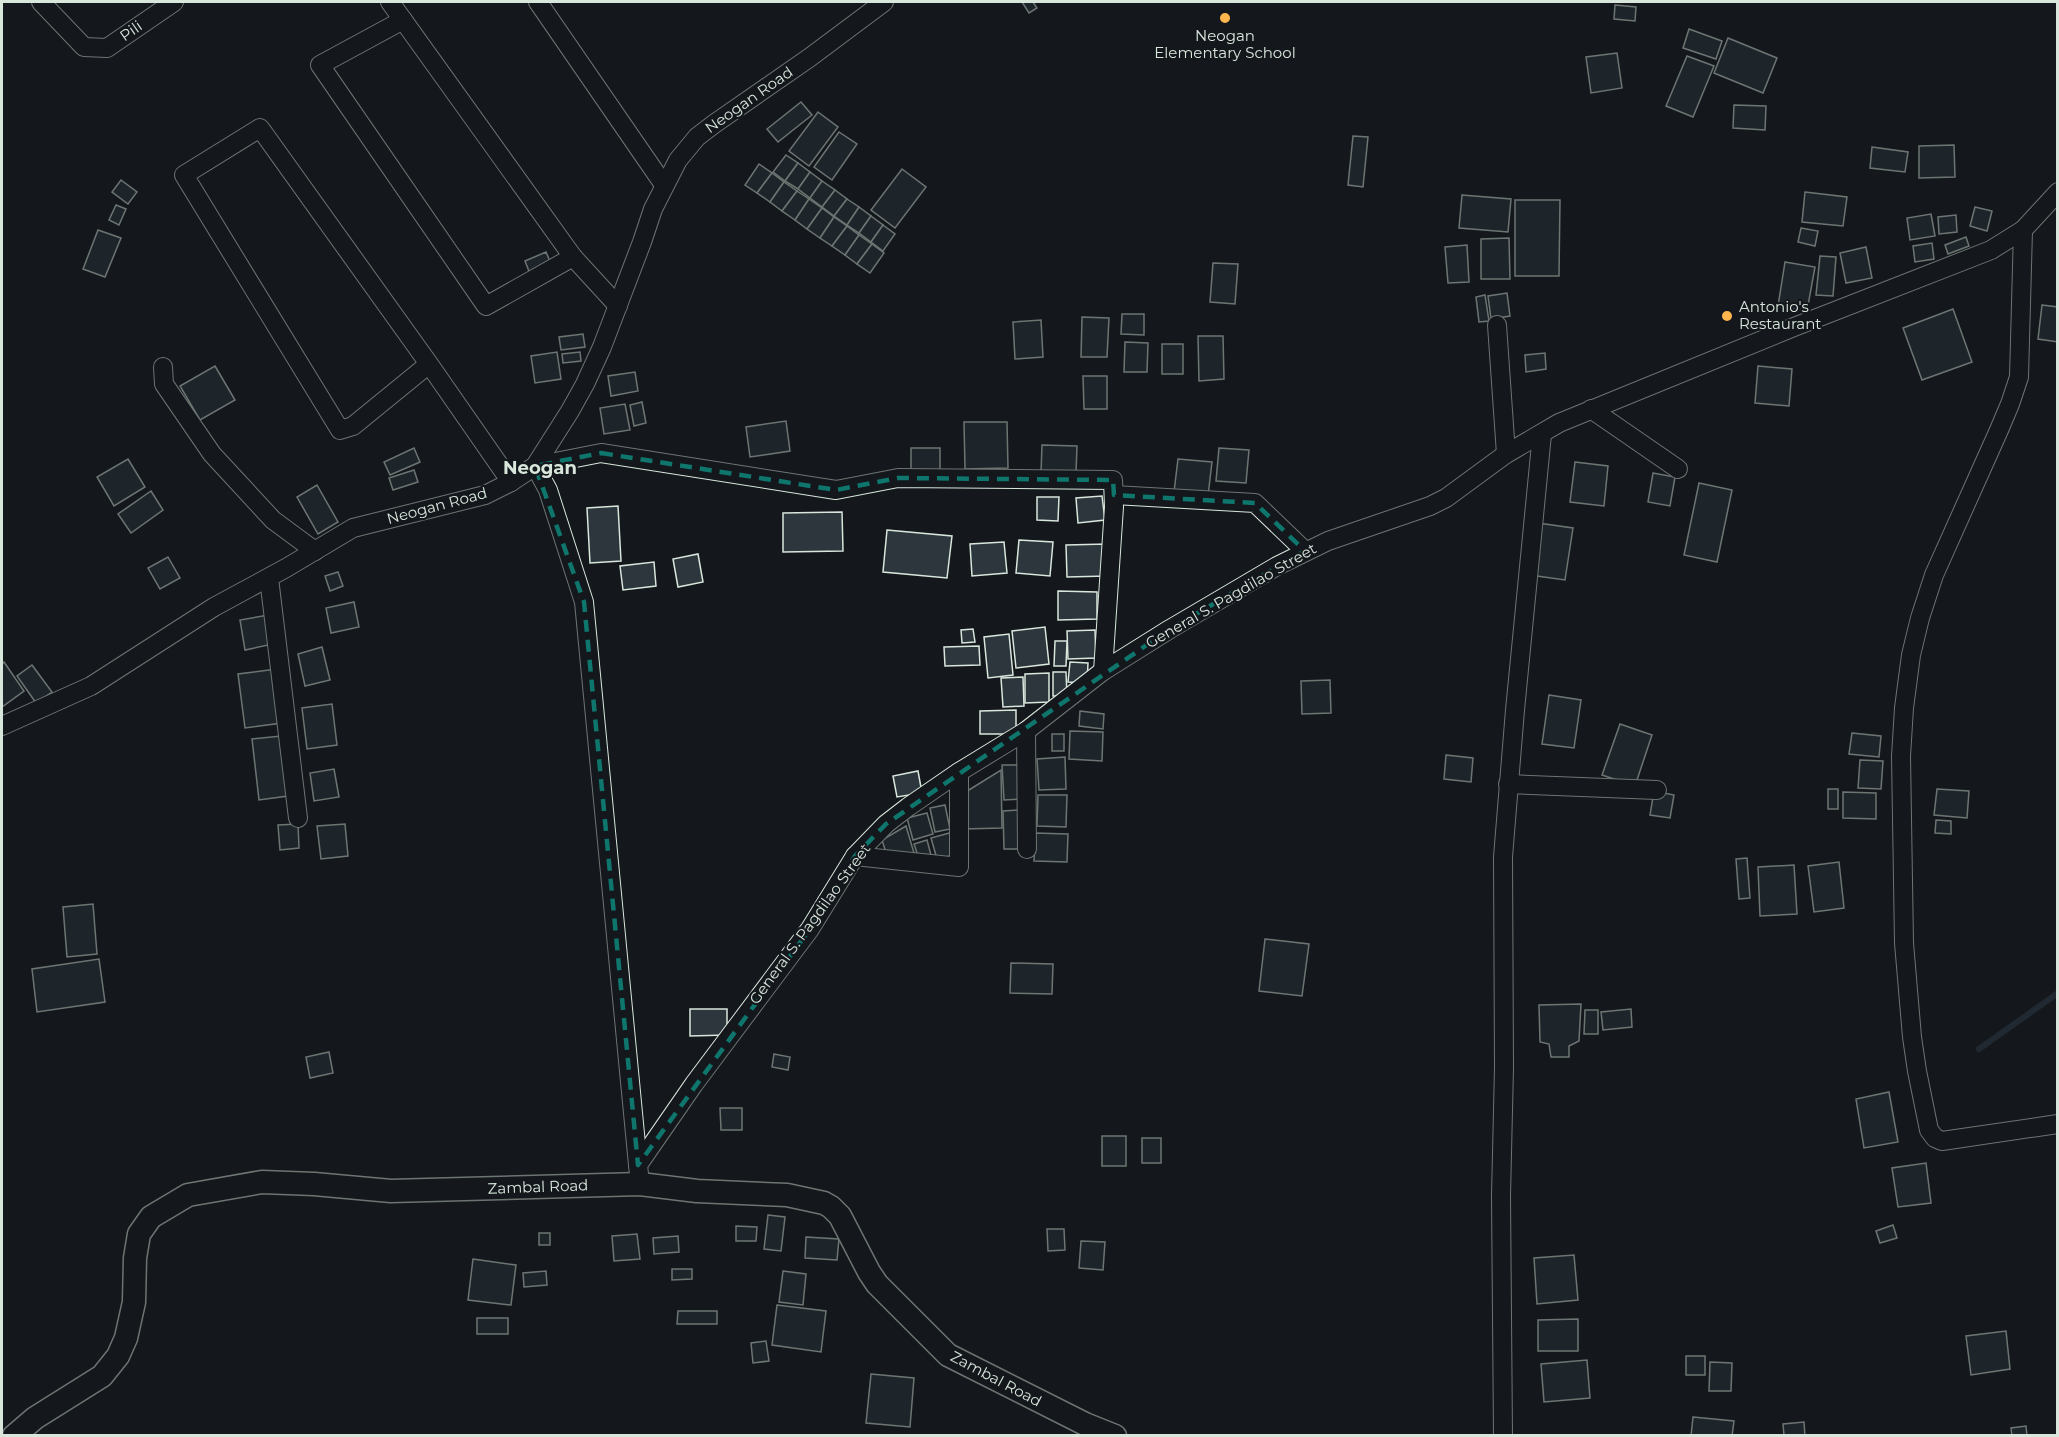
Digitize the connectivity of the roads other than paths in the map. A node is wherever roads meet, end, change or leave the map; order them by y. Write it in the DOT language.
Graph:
graph roads {
  1 [pos="41,2"];
  2 [pos="174,2"];
  3 [pos="390,2"];
  4 [pos="538,2"];
  5 [pos="884,2"];
  6 [pos="403,20"];
  7 [pos="664,185"];
  8 [pos="2058,192"];
  9 [pos="2023,230"];
  10 [pos="573,257"];
  11 [pos="618,306"];
  12 [pos="1497,325"];
  13 [pos="429,364"];
  14 [pos="163,367"];
  15 [pos="1591,409"];
  16 [pos="1542,434"];
  17 [pos="1506,454"];
  18 [pos="535,466"];
  19 [pos="1678,469"];
  20 [pos="511,482"];
  21 [pos="1114,495"];
  22 [pos="315,551"];
  23 [pos="1305,551"];
  24 [pos="269,578"];
  25 [pos="1103,671"];
  26 [pos="2,726"];
  27 [pos="1026,731"];
  28 [pos="959,772"];
  29 [pos="1508,784"];
  30 [pos="1657,790"];
  31 [pos="298,818"];
  32 [pos="1027,849"];
  33 [pos="855,856"];
  34 [pos="2058,1124"];
  35 [pos="639,1174"];
  36 [pos="14,1436"];
  37 [pos="1115,1436"];
  38 [pos="1503,1436"];
  1 -- 2 [label="street, Pili"];
  3 -- 6 [label="street"];
  4 -- 7 [label="street"];
  5 -- 7 [label="street, Neogan Road"];
  6 -- 10 [label="street"];
  6 -- 10 [label="street"];
  7 -- 11 [label="street, Neogan Road"];
  8 -- 9 [label="street, General S. Pagdilao Street"];
  9 -- 15 [label="street, General S. Pagdilao Street"];
  9 -- 34 [label="street"];
  10 -- 11 [label="street"];
  11 -- 18 [label="street, Neogan Road"];
  12 -- 17 [label="street"];
  13 -- 13 [label="street"];
  13 -- 20 [label="street"];
  14 -- 22 [label="street"];
  15 -- 16 [label="street, General S. Pagdilao Street"];
  15 -- 19 [label="street"];
  16 -- 17 [label="street, General S. Pagdilao Street"];
  16 -- 29 [label="street"];
  17 -- 23 [label="street, General S. Pagdilao Street"];
  18 -- 20 [label="street, Neogan Road"];
  18 -- 21 [label="street"];
  18 -- 35 [label="street"];
  20 -- 22 [label="street, Neogan Road"];
  21 -- 23 [label="street"];
  21 -- 25 [label="street"];
  22 -- 24 [label="street, Neogan Road"];
  23 -- 25 [label="street, General S. Pagdilao Street"];
  24 -- 26 [label="street, Neogan Road"];
  24 -- 31 [label="street"];
  25 -- 27 [label="street, General S. Pagdilao Street"];
  27 -- 28 [label="street, General S. Pagdilao Street"];
  27 -- 32 [label="street"];
  28 -- 33 [label="street, General S. Pagdilao Street"];
  28 -- 33 [label="street"];
  29 -- 30 [label="street"];
  29 -- 38 [label="street"];
  33 -- 35 [label="street, General S. Pagdilao Street"];
  35 -- 36 [label="street, Zambal Road"];
  35 -- 37 [label="street, Zambal Road"];
}
